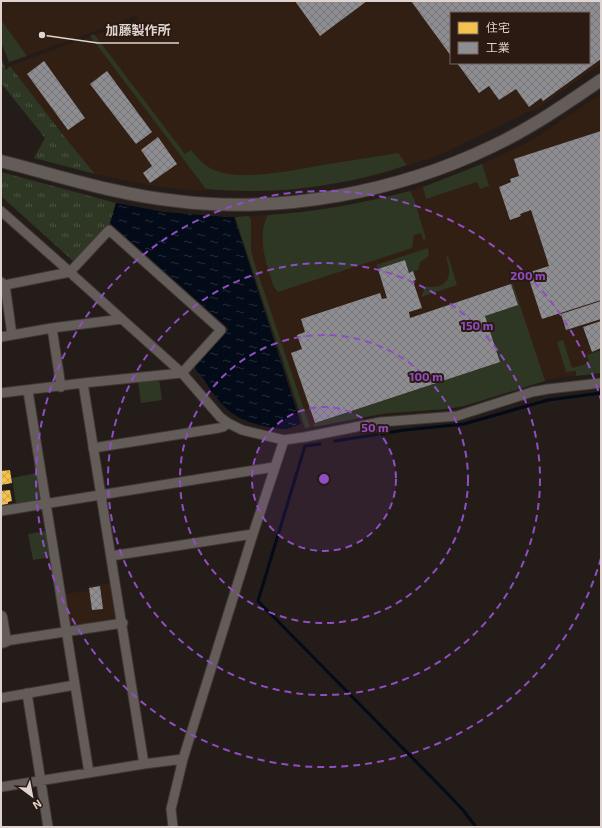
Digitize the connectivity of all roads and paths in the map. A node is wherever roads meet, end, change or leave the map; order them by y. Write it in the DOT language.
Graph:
graph roads {
  1 [pos="601,80"];
  2 [pos="1,161"];
  3 [pos="1,211"];
  4 [pos="70,272"];
  5 [pos="3,284"];
  6 [pos="122,319"];
  7 [pos="52,328"];
  8 [pos="12,335"];
  9 [pos="1,337"];
  10 [pos="182,373"];
  11 [pos="601,382"];
  12 [pos="83,383"];
  13 [pos="61,387"];
  14 [pos="28,391"];
  15 [pos="1,394"];
  16 [pos="228,423"];
  17 [pos="284,440"];
  18 [pos="93,448"];
  19 [pos="274,467"];
  20 [pos="100,495"];
  21 [pos="46,504"];
  22 [pos="1,511"];
  23 [pos="253,534"];
  24 [pos="111,556"];
  25 [pos="1,617"];
  26 [pos="123,623"];
  27 [pos="66,632"];
  28 [pos="3,641"];
  29 [pos="75,685"];
  30 [pos="27,693"];
  31 [pos="1,698"];
  32 [pos="183,759"];
  33 [pos="144,764"];
  34 [pos="89,773"];
  35 [pos="40,780"];
  36 [pos="1,787"];
  37 [pos="48,827"];
  38 [pos="173,827"];
  1 -- 2 [label="street"];
  3 -- 4 [label="street"];
  4 -- 5 [label="street"];
  4 -- 6 [label="street"];
  4 -- 10 [label="street"];
  5 -- 8 [label="street"];
  6 -- 7 [label="street"];
  6 -- 10 [label="street"];
  7 -- 8 [label="street"];
  7 -- 13 [label="street"];
  8 -- 9 [label="street"];
  10 -- 12 [label="street"];
  10 -- 16 [label="street"];
  11 -- 17 [label="street"];
  12 -- 13 [label="street"];
  12 -- 18 [label="street"];
  13 -- 14 [label="street"];
  14 -- 15 [label="street"];
  14 -- 21 [label="street"];
  16 -- 17 [label="street"];
  16 -- 18 [label="street"];
  17 -- 19 [label="street"];
  18 -- 20 [label="street"];
  19 -- 20 [label="street"];
  19 -- 23 [label="street"];
  20 -- 21 [label="street"];
  20 -- 24 [label="street"];
  21 -- 22 [label="street"];
  21 -- 27 [label="street"];
  23 -- 24 [label="street"];
  23 -- 32 [label="street"];
  24 -- 26 [label="street"];
  25 -- 28 [label="street"];
  26 -- 27 [label="street"];
  26 -- 33 [label="street"];
  27 -- 28 [label="street"];
  27 -- 29 [label="street"];
  29 -- 30 [label="street"];
  29 -- 34 [label="street"];
  30 -- 31 [label="street"];
  30 -- 35 [label="street"];
  32 -- 33 [label="street"];
  32 -- 38 [label="street"];
  33 -- 34 [label="street"];
  34 -- 35 [label="street"];
  35 -- 36 [label="street"];
  35 -- 37 [label="street"];
}
